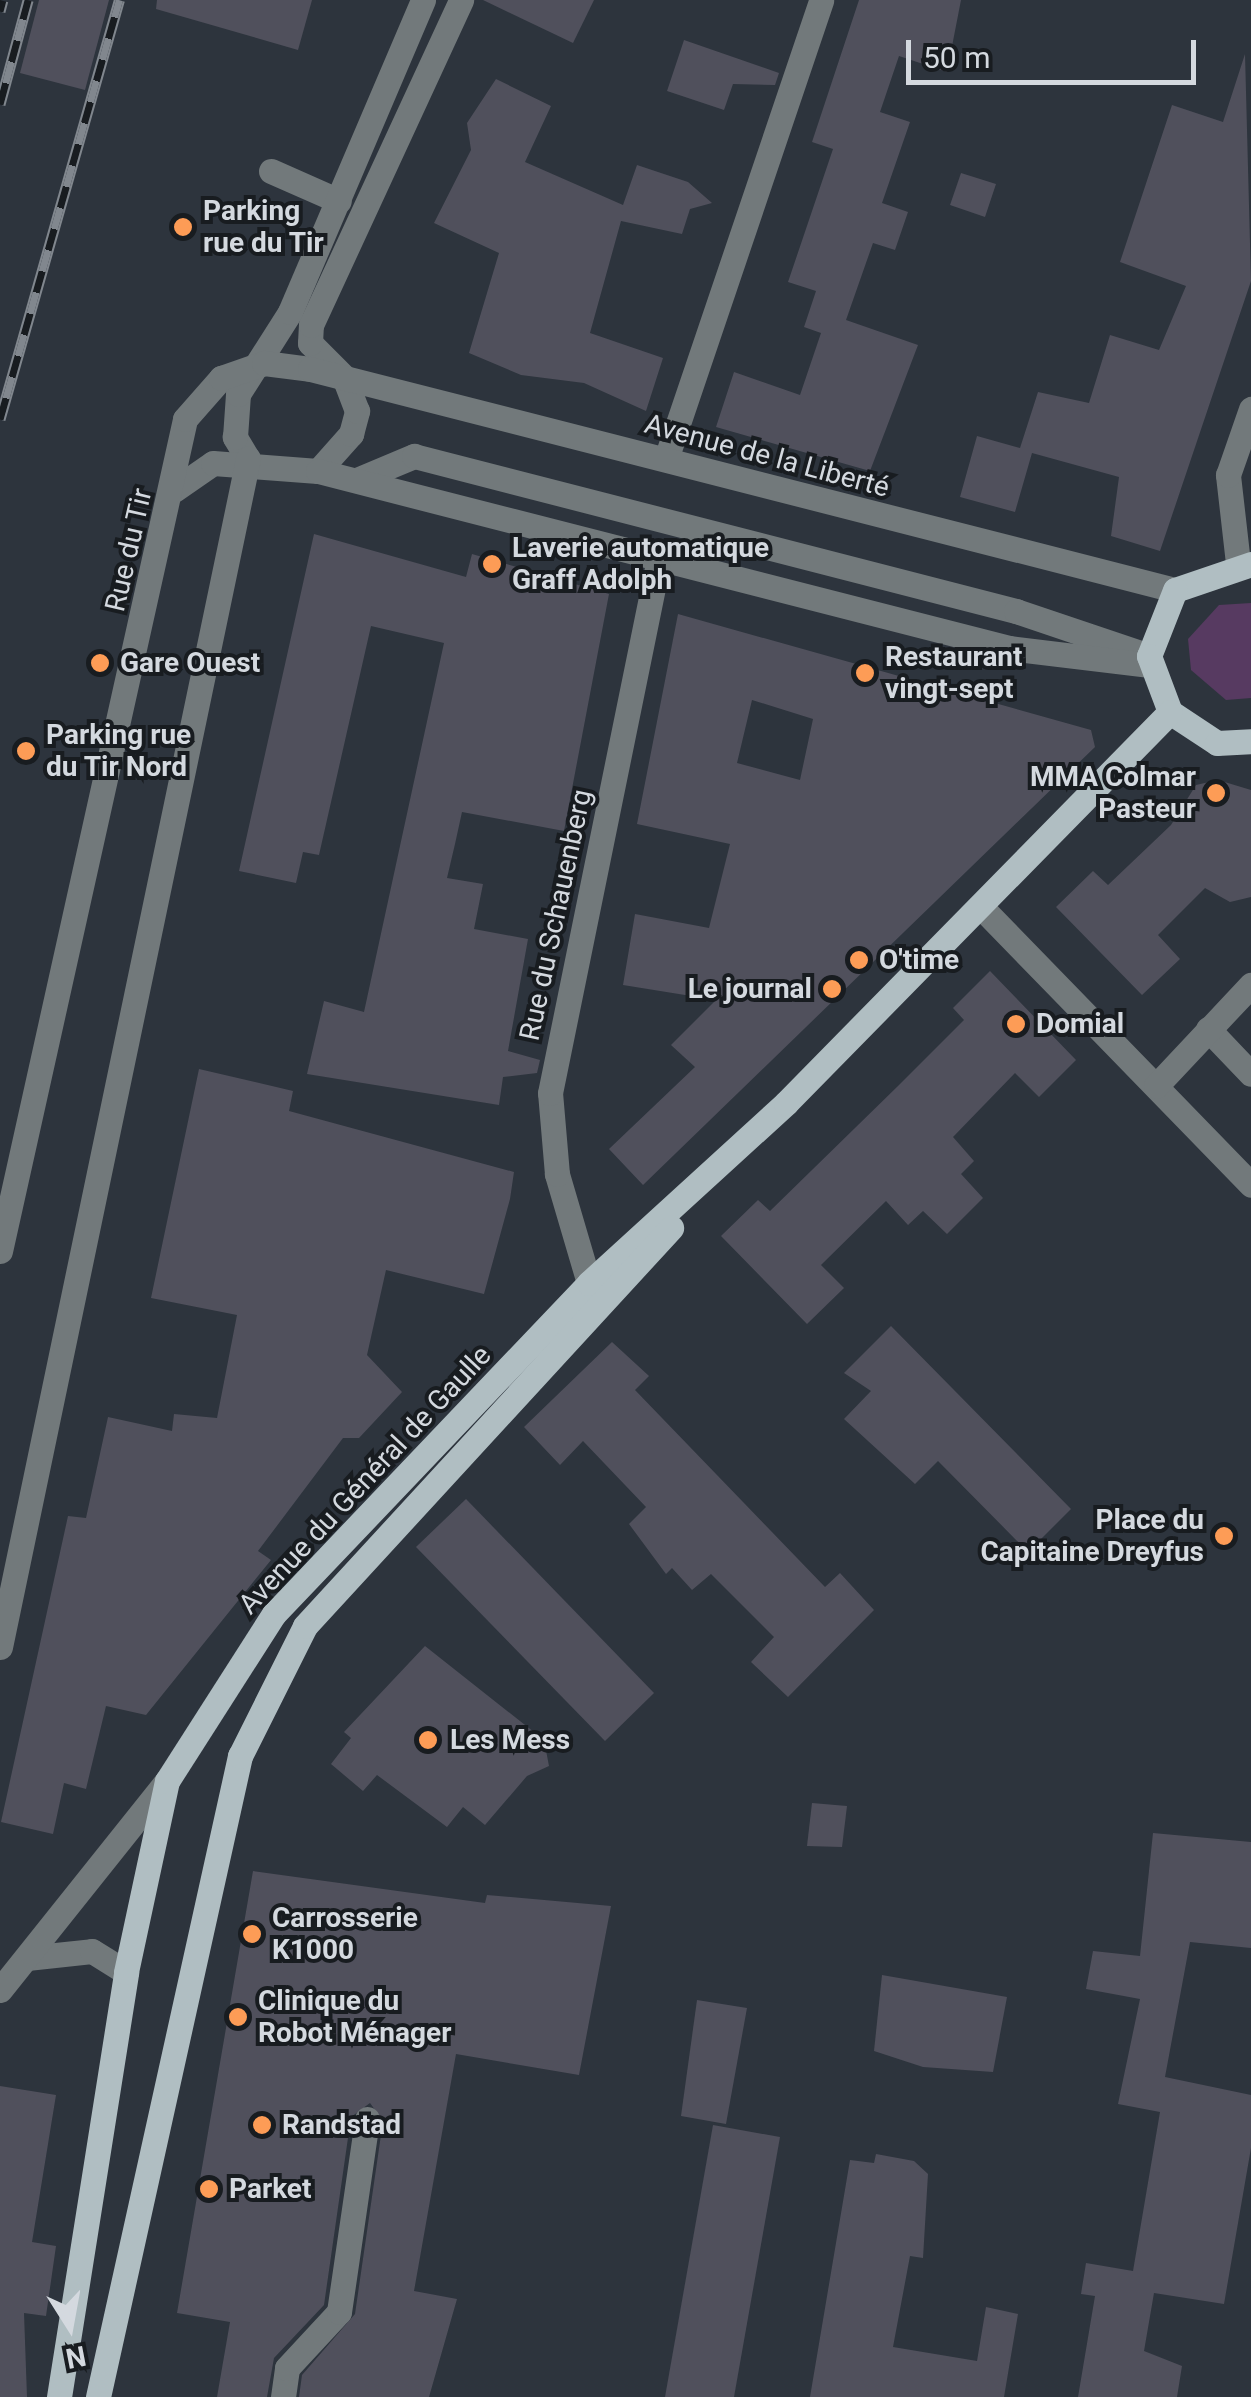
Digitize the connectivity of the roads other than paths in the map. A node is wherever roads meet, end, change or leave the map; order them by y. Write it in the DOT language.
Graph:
graph roads {
  1 [pos="821,0"];
  2 [pos="422,2"];
  3 [pos="457,8"];
  4 [pos="271,171"];
  5 [pos="340,201"];
  6 [pos="264,363"];
  7 [pos="344,377"];
  8 [pos="1251,409"];
  9 [pos="248,459"];
  10 [pos="666,459"];
  11 [pos="318,471"];
  12 [pos="360,480"];
  13 [pos="174,490"];
  14 [pos="659,558"];
  15 [pos="1244,563"];
  16 [pos="1176,590"];
  17 [pos="1150,661"];
  18 [pos="1170,712"];
  19 [pos="1251,742"];
  20 [pos="982,908"];
  21 [pos="1251,984"];
  22 [pos="1208,1028"];
  23 [pos="1251,1074"];
  24 [pos="1156,1086"];
  25 [pos="786,1103"];
  26 [pos="15,1178"];
  27 [pos="1251,1185"];
  28 [pos="0,1209"];
  29 [pos="0,1252"];
  30 [pos="590,1283"];
  31 [pos="0,1647"];
  32 [pos="166,1781"];
  33 [pos="27,1958"];
  34 [pos="126,1972"];
  35 [pos="0,1990"];
  36 [pos="366,2119"];
  37 [pos="58,2397"];
  38 [pos="98,2397"];
  39 [pos="284,2397"];
  1 -- 10 [label="street"];
  2 -- 3 [label="street"];
  2 -- 5 [label="street"];
  3 -- 7 [label="street"];
  4 -- 5 [label="street"];
  5 -- 6 [label="street"];
  6 -- 7 [label="street, Avenue de la Liberté"];
  6 -- 9 [label="street"];
  6 -- 13 [label="street, Rue du Tir"];
  7 -- 10 [label="street, Avenue de la Liberté"];
  7 -- 11 [label="street"];
  8 -- 15 [label="street"];
  9 -- 11 [label="street"];
  9 -- 13 [label="street"];
  9 -- 31 [label="street"];
  10 -- 16 [label="street, Avenue de la Liberté"];
  11 -- 12 [label="street"];
  12 -- 14 [label="street"];
  12 -- 17 [label="street"];
  13 -- 26 [label="street, Rue du Tir"];
  14 -- 17 [label="street"];
  14 -- 30 [label="street, Rue du Schauenberg"];
  15 -- 16 [label="main road"];
  16 -- 17 [label="main road"];
  17 -- 18 [label="main road"];
  18 -- 19 [label="main road"];
  18 -- 20 [label="main road, Avenue du Général de Gaulle"];
  20 -- 24 [label="street"];
  20 -- 25 [label="main road, Avenue du Général de Gaulle"];
  21 -- 22 [label="street"];
  22 -- 23 [label="street"];
  22 -- 24 [label="street"];
  24 -- 27 [label="street"];
  25 -- 30 [label="main road, Avenue du Général de Gaulle"];
  25 -- 38 [label="main road, Avenue du Général de Gaulle"];
  26 -- 28 [label="street, Rue du Tir"];
  26 -- 29 [label="street, Rue du Tir"];
  30 -- 32 [label="main road, Avenue du Général de Gaulle"];
  32 -- 33 [label="street"];
  32 -- 34 [label="main road, Avenue du Général de Gaulle"];
  33 -- 34 [label="street"];
  33 -- 35 [label="street"];
  34 -- 37 [label="main road, Avenue du Général de Gaulle"];
  36 -- 39 [label="street"];
}
